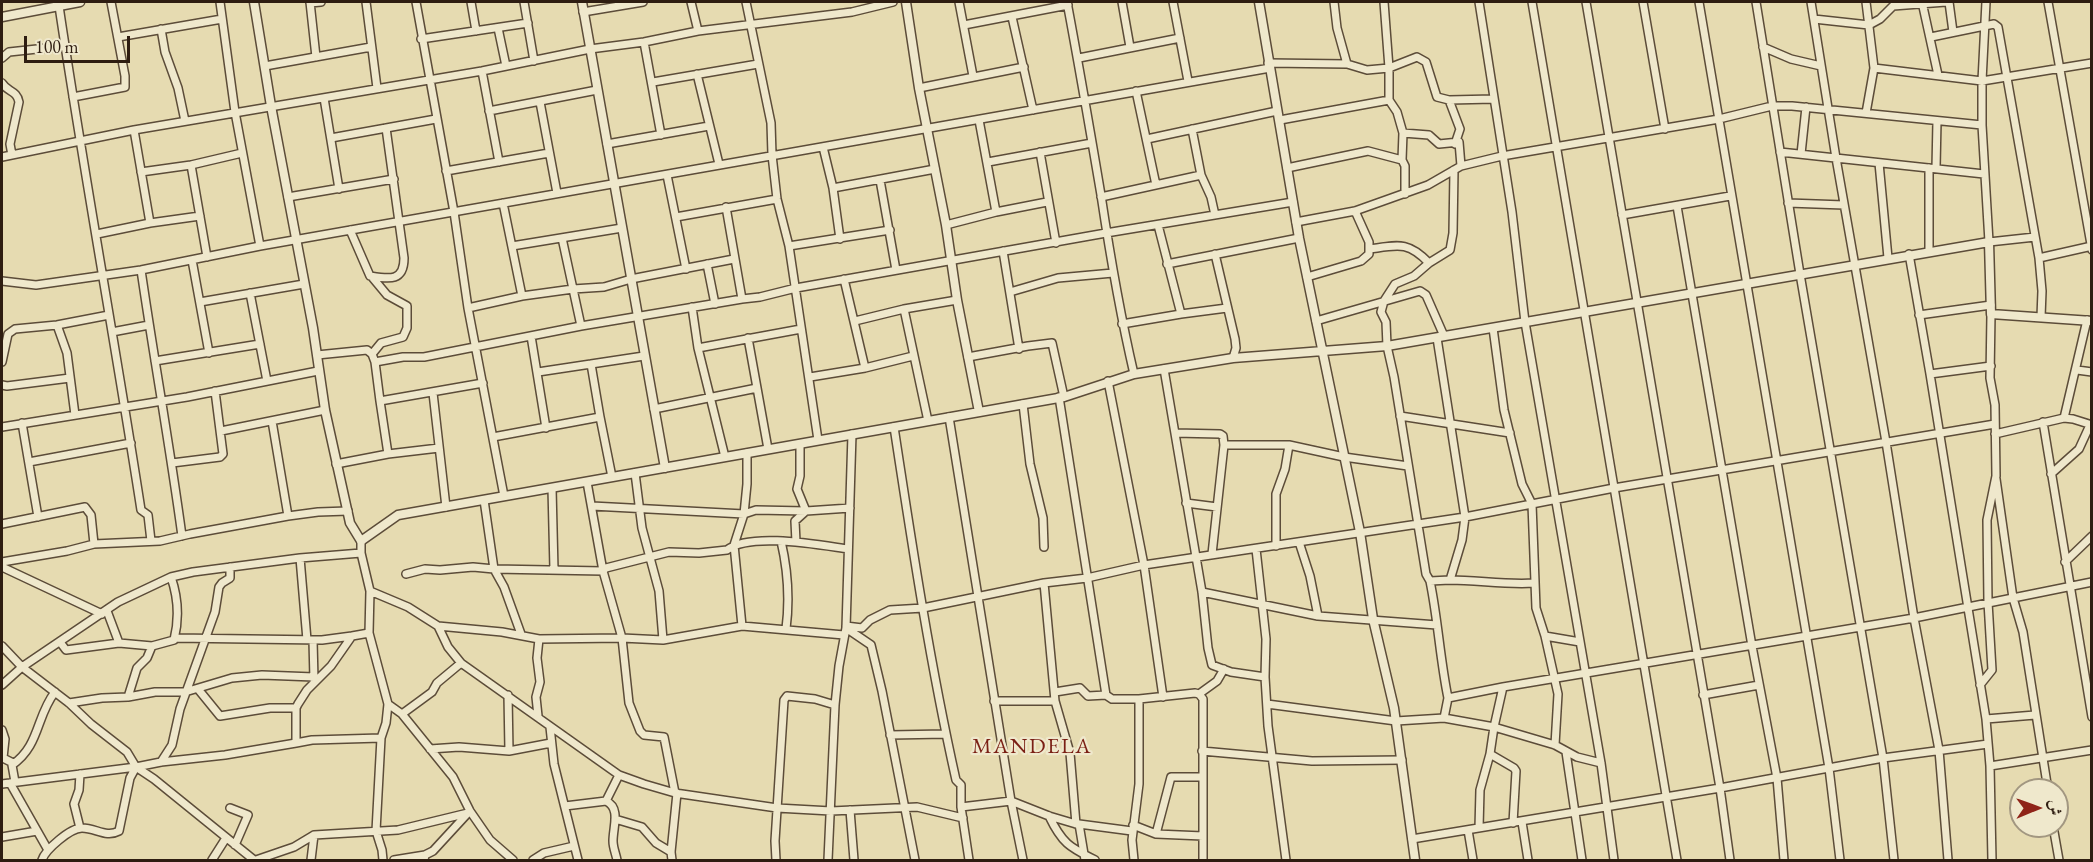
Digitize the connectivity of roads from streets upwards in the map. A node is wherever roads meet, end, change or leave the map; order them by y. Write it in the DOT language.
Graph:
graph roads {
  1 [pos="80,2"];
  2 [pos="111,2"];
  3 [pos="220,2"];
  4 [pos="254,2"];
  5 [pos="310,2"];
  6 [pos="321,2"];
  7 [pos="366,2"];
  8 [pos="416,2"];
  9 [pos="471,2"];
  10 [pos="524,2"];
  11 [pos="582,2"];
  12 [pos="642,2"];
  13 [pos="691,2"];
  14 [pos="746,2"];
  15 [pos="850,2"];
  16 [pos="893,2"];
  17 [pos="906,2"];
  18 [pos="959,2"];
  19 [pos="1122,2"];
  20 [pos="1173,2"];
  21 [pos="1259,2"];
  22 [pos="1334,2"];
  23 [pos="1384,2"];
  24 [pos="1479,2"];
  25 [pos="1532,2"];
  26 [pos="1586,2"];
  27 [pos="1643,2"];
  28 [pos="1699,2"];
  29 [pos="1756,2"];
  30 [pos="1812,2"];
  31 [pos="1866,2"];
  32 [pos="1947,2"];
  33 [pos="1986,2"];
  34 [pos="2048,2"];
  35 [pos="1068,3"];
  36 [pos="1922,3"];
  37 [pos="60,6"];
  38 [pos="583,12"];
  39 [pos="852,12"];
  40 [pos="2,17"];
  41 [pos="1012,17"];
  42 [pos="222,19"];
  43 [pos="1814,19"];
  44 [pos="528,23"];
  45 [pos="749,25"];
  46 [pos="1869,25"];
  47 [pos="1985,25"];
  48 [pos="964,26"];
  49 [pos="498,28"];
  50 [pos="161,29"];
  51 [pos="476,31"];
  52 [pos="698,31"];
  53 [pos="1953,32"];
  54 [pos="118,37"];
  55 [pos="1931,37"];
  56 [pos="1180,38"];
  57 [pos="421,39"];
  58 [pos="644,42"];
  59 [pos="65,46"];
  60 [pos="371,47"];
  61 [pos="1763,47"];
  62 [pos="1130,48"];
  63 [pos="590,49"];
  64 [pos="316,57"];
  65 [pos="2,58"];
  66 [pos="1078,58"];
  67 [pos="534,60"];
  68 [pos="2091,63"];
  69 [pos="758,64"];
  70 [pos="1347,64"];
  71 [pos="1269,65"];
  72 [pos="265,66"];
  73 [pos="506,66"];
  74 [pos="1821,66"];
  75 [pos="1023,67"];
  76 [pos="1389,68"];
  77 [pos="1874,68"];
  78 [pos="2059,69"];
  79 [pos="482,71"];
  80 [pos="697,74"];
  81 [pos="1938,75"];
  82 [pos="973,76"];
  83 [pos="2008,77"];
  84 [pos="429,80"];
  85 [pos="1188,81"];
  86 [pos="1982,81"];
  87 [pos="2,82"];
  88 [pos="653,82"];
  89 [pos="377,88"];
  90 [pos="920,88"];
  91 [pos="597,90"];
  92 [pos="1136,91"];
  93 [pos="73,97"];
  94 [pos="324,98"];
  95 [pos="1494,99"];
  96 [pos="1084,100"];
  97 [pos="1389,100"];
  98 [pos="1449,100"];
  99 [pos="540,102"];
  100 [pos="271,106"];
  101 [pos="1772,106"];
  102 [pos="1806,107"];
  103 [pos="1033,110"];
  104 [pos="1828,110"];
  105 [pos="489,111"];
  106 [pos="235,112"];
  107 [pos="1866,113"];
  108 [pos="1279,116"];
  109 [pos="436,119"];
  110 [pos="1719,119"];
  111 [pos="979,120"];
  112 [pos="185,121"];
  113 [pos="1937,121"];
  114 [pos="1982,125"];
  115 [pos="709,126"];
  116 [pos="386,128"];
  117 [pos="927,128"];
  118 [pos="1192,129"];
  119 [pos="1665,129"];
  120 [pos="134,130"];
  121 [pos="1403,133"];
  122 [pos="661,135"];
  123 [pos="1609,137"];
  124 [pos="331,138"];
  125 [pos="1147,139"];
  126 [pos="79,141"];
  127 [pos="1092,143"];
  128 [pos="607,144"];
  129 [pos="1455,144"];
  130 [pos="1557,146"];
  131 [pos="823,147"];
  132 [pos="1040,152"];
  133 [pos="1780,152"];
  134 [pos="242,153"];
  135 [pos="549,153"];
  136 [pos="1801,154"];
  137 [pos="12,155"];
  138 [pos="772,155"];
  139 [pos="1502,156"];
  140 [pos="2,157"];
  141 [pos="1836,158"];
  142 [pos="1402,160"];
  143 [pos="499,162"];
  144 [pos="988,162"];
  145 [pos="1879,163"];
  146 [pos="719,164"];
  147 [pos="191,165"];
  148 [pos="1287,168"];
  149 [pos="1458,168"];
  150 [pos="1932,168"];
  151 [pos="935,169"];
  152 [pos="446,171"];
  153 [pos="141,172"];
  154 [pos="667,174"];
  155 [pos="1201,174"];
  156 [pos="1984,174"];
  157 [pos="394,179"];
  158 [pos="880,180"];
  159 [pos="614,183"];
  160 [pos="1156,185"];
  161 [pos="833,188"];
  162 [pos="339,189"];
  163 [pos="557,193"];
  164 [pos="1405,194"];
  165 [pos="1101,196"];
  166 [pos="1730,196"];
  167 [pos="288,197"];
  168 [pos="777,199"];
  169 [pos="1047,202"];
  170 [pos="1293,202"];
  171 [pos="1788,202"];
  172 [pos="503,203"];
  173 [pos="1844,205"];
  174 [pos="1677,206"];
  175 [pos="726,207"];
  176 [pos="1356,211"];
  177 [pos="454,212"];
  178 [pos="996,212"];
  179 [pos="1215,214"];
  180 [pos="1622,215"];
  181 [pos="200,216"];
  182 [pos="676,217"];
  183 [pos="400,221"];
  184 [pos="1296,222"];
  185 [pos="150,223"];
  186 [pos="946,225"];
  187 [pos="1158,225"];
  188 [pos="622,228"];
  189 [pos="350,230"];
  190 [pos="890,230"];
  191 [pos="1106,233"];
  192 [pos="97,234"];
  193 [pos="2035,237"];
  194 [pos="562,238"];
  195 [pos="840,238"];
  196 [pos="1299,238"];
  197 [pos="296,240"];
  198 [pos="1989,242"];
  199 [pos="1056,243"];
  200 [pos="260,246"];
  201 [pos="513,246"];
  202 [pos="789,246"];
  203 [pos="2091,248"];
  204 [pos="1370,249"];
  205 [pos="1003,251"];
  206 [pos="1929,251"];
  207 [pos="1215,254"];
  208 [pos="1909,254"];
  209 [pos="207,257"];
  210 [pos="1888,258"];
  211 [pos="2039,258"];
  212 [pos="734,259"];
  213 [pos="192,260"];
  214 [pos="952,260"];
  215 [pos="1429,263"];
  216 [pos="707,264"];
  217 [pos="1167,264"];
  218 [pos="1855,264"];
  219 [pos="686,269"];
  220 [pos="141,270"];
  221 [pos="896,270"];
  222 [pos="1113,273"];
  223 [pos="1800,274"];
  224 [pos="104,275"];
  225 [pos="372,277"];
  226 [pos="1307,277"];
  227 [pos="631,279"];
  228 [pos="844,279"];
  229 [pos="2,281"];
  230 [pos="304,284"];
  231 [pos="1746,284"];
  232 [pos="796,288"];
  233 [pos="573,289"];
  234 [pos="250,292"];
  235 [pos="1010,292"];
  236 [pos="1690,292"];
  237 [pos="522,296"];
  238 [pos="742,298"];
  239 [pos="957,300"];
  240 [pos="1384,301"];
  241 [pos="200,302"];
  242 [pos="1637,302"];
  243 [pos="715,304"];
  244 [pos="692,307"];
  245 [pos="468,308"];
  246 [pos="1227,308"];
  247 [pos="904,309"];
  248 [pos="1990,310"];
  249 [pos="1585,312"];
  250 [pos="1180,314"];
  251 [pos="109,315"];
  252 [pos="637,315"];
  253 [pos="1919,315"];
  254 [pos="2041,317"];
  255 [pos="855,321"];
  256 [pos="1316,321"];
  257 [pos="2089,321"];
  258 [pos="1525,322"];
  259 [pos="1122,324"];
  260 [pos="57,325"];
  261 [pos="149,325"];
  262 [pos="581,326"];
  263 [pos="1493,328"];
  264 [pos="801,329"];
  265 [pos="112,332"];
  266 [pos="531,336"];
  267 [pos="1441,337"];
  268 [pos="748,338"];
  269 [pos="260,344"];
  270 [pos="476,346"];
  271 [pos="1387,346"];
  272 [pos="698,348"];
  273 [pos="1019,349"];
  274 [pos="1322,351"];
  275 [pos="209,352"];
  276 [pos="372,354"];
  277 [pos="317,355"];
  278 [pos="644,356"];
  279 [pos="913,356"];
  280 [pos="968,357"];
  281 [pos="1233,358"];
  282 [pos="155,361"];
  283 [pos="2,362"];
  284 [pos="375,362"];
  285 [pos="591,364"];
  286 [pos="1991,366"];
  287 [pos="865,368"];
  288 [pos="1164,369"];
  289 [pos="2077,370"];
  290 [pos="318,372"];
  291 [pos="538,372"];
  292 [pos="2091,372"];
  293 [pos="1134,374"];
  294 [pos="1930,374"];
  295 [pos="810,377"];
  296 [pos="70,378"];
  297 [pos="267,381"];
  298 [pos="1108,381"];
  299 [pos="483,383"];
  300 [pos="2,385"];
  301 [pos="757,388"];
  302 [pos="215,392"];
  303 [pos="433,393"];
  304 [pos="711,397"];
  305 [pos="1062,397"];
  306 [pos="160,401"];
  307 [pos="380,401"];
  308 [pos="1023,404"];
  309 [pos="126,407"];
  310 [pos="324,410"];
  311 [pos="654,410"];
  312 [pos="979,412"];
  313 [pos="75,415"];
  314 [pos="1400,416"];
  315 [pos="600,417"];
  316 [pos="949,417"];
  317 [pos="2064,418"];
  318 [pos="272,421"];
  319 [pos="928,421"];
  320 [pos="2043,422"];
  321 [pos="22,423"];
  322 [pos="1450,423"];
  323 [pos="1995,424"];
  324 [pos="2091,425"];
  325 [pos="2,427"];
  326 [pos="894,427"];
  327 [pos="546,428"];
  328 [pos="221,431"];
  329 [pos="1174,433"];
  330 [pos="1510,433"];
  331 [pos="852,434"];
  332 [pos="1939,434"];
  333 [pos="1995,434"];
  334 [pos="493,437"];
  335 [pos="818,440"];
  336 [pos="1886,442"];
  337 [pos="131,443"];
  338 [pos="800,444"];
  339 [pos="1224,445"];
  340 [pos="1289,445"];
  341 [pos="439,448"];
  342 [pos="768,449"];
  343 [pos="1832,451"];
  344 [pos="747,453"];
  345 [pos="388,454"];
  346 [pos="725,457"];
  347 [pos="1344,457"];
  348 [pos="29,462"];
  349 [pos="1777,462"];
  350 [pos="172,463"];
  351 [pos="336,464"];
  352 [pos="1408,466"];
  353 [pos="665,468"];
  354 [pos="1721,470"];
  355 [pos="635,473"];
  356 [pos="2051,474"];
  357 [pos="1996,476"];
  358 [pos="612,477"];
  359 [pos="1668,479"];
  360 [pos="587,482"];
  361 [pos="552,488"];
  362 [pos="1614,488"];
  363 [pos="504,496"];
  364 [pos="484,500"];
  365 [pos="1555,500"];
  366 [pos="1186,503"];
  367 [pos="1532,504"];
  368 [pos="592,506"];
  369 [pos="446,507"];
  370 [pos="1217,507"];
  371 [pos="640,508"];
  372 [pos="850,508"];
  373 [pos="348,511"];
  374 [pos="806,511"];
  375 [pos="744,514"];
  376 [pos="288,516"];
  377 [pos="38,517"];
  378 [pos="1465,517"];
  379 [pos="2,524"];
  380 [pos="1417,524"];
  381 [pos="1360,532"];
  382 [pos="182,536"];
  383 [pos="2091,539"];
  384 [pos="151,541"];
  385 [pos="361,541"];
  386 [pos="781,541"];
  387 [pos="796,542"];
  388 [pos="1299,542"];
  389 [pos="94,544"];
  390 [pos="734,545"];
  391 [pos="1276,546"];
  392 [pos="1044,547"];
  393 [pos="848,549"];
  394 [pos="1256,549"];
  395 [pos="361,553"];
  396 [pos="1212,554"];
  397 [pos="650,556"];
  398 [pos="1195,557"];
  399 [pos="300,558"];
  400 [pos="2,561"];
  401 [pos="2066,562"];
  402 [pos="1144,565"];
  403 [pos="2,567"];
  404 [pos="230,567"];
  405 [pos="494,569"];
  406 [pos="554,570"];
  407 [pos="603,571"];
  408 [pos="406,574"];
  409 [pos="171,578"];
  410 [pos="1087,578"];
  411 [pos="1450,580"];
  412 [pos="1430,581"];
  413 [pos="2091,582"];
  414 [pos="1044,583"];
  415 [pos="1534,583"];
  416 [pos="2070,586"];
  417 [pos="370,591"];
  418 [pos="1202,592"];
  419 [pos="977,597"];
  420 [pos="2013,598"];
  421 [pos="1988,602"];
  422 [pos="1264,606"];
  423 [pos="1969,607"];
  424 [pos="923,608"];
  425 [pos="104,612"];
  426 [pos="1318,616"];
  427 [pos="1914,618"];
  428 [pos="1373,619"];
  429 [pos="1437,625"];
  430 [pos="438,626"];
  431 [pos="742,626"];
  432 [pos="786,628"];
  433 [pos="1861,628"];
  434 [pos="846,630"];
  435 [pos="369,633"];
  436 [pos="521,634"];
  437 [pos="352,636"];
  438 [pos="1545,636"];
  439 [pos="1807,637"];
  440 [pos="175,638"];
  441 [pos="622,638"];
  442 [pos="205,639"];
  443 [pos="539,639"];
  444 [pos="310,640"];
  445 [pos="663,640"];
  446 [pos="60,642"];
  447 [pos="1580,642"];
  448 [pos="119,643"];
  449 [pos="152,645"];
  450 [pos="2,646"];
  451 [pos="1752,646"];
  452 [pos="1696,655"];
  453 [pos="461,663"];
  454 [pos="1644,663"];
  455 [pos="22,667"];
  456 [pos="1224,669"];
  457 [pos="1585,673"];
  458 [pos="1265,677"];
  459 [pos="314,680"];
  460 [pos="1554,680"];
  461 [pos="1759,685"];
  462 [pos="1980,685"];
  463 [pos="2,686"];
  464 [pos="1503,687"];
  465 [pos="198,688"];
  466 [pos="55,692"];
  467 [pos="185,692"];
  468 [pos="1055,692"];
  469 [pos="1106,694"];
  470 [pos="1199,694"];
  471 [pos="508,695"];
  472 [pos="1703,695"];
  473 [pos="128,697"];
  474 [pos="1163,697"];
  475 [pos="1448,698"];
  476 [pos="1138,699"];
  477 [pos="1055,701"];
  478 [pos="994,702"];
  479 [pos="69,703"];
  480 [pos="388,704"];
  481 [pos="1268,704"];
  482 [pos="835,705"];
  483 [pos="296,708"];
  484 [pos="402,714"];
  485 [pos="2035,715"];
  486 [pos="538,716"];
  487 [pos="2091,717"];
  488 [pos="1444,718"];
  489 [pos="1986,719"];
  490 [pos="1396,721"];
  491 [pos="550,727"];
  492 [pos="1494,727"];
  493 [pos="2,730"];
  494 [pos="946,734"];
  495 [pos="890,735"];
  496 [pos="381,738"];
  497 [pos="551,742"];
  498 [pos="296,743"];
  499 [pos="1988,744"];
  500 [pos="1555,745"];
  501 [pos="430,749"];
  502 [pos="1939,750"];
  503 [pos="2091,750"];
  504 [pos="509,751"];
  505 [pos="1203,751"];
  506 [pos="1566,752"];
  507 [pos="1490,754"];
  508 [pos="2,758"];
  509 [pos="1272,758"];
  510 [pos="1883,758"];
  511 [pos="2043,759"];
  512 [pos="1402,760"];
  513 [pos="161,762"];
  514 [pos="1601,763"];
  515 [pos="13,764"];
  516 [pos="1990,766"];
  517 [pos="136,767"];
  518 [pos="1829,768"];
  519 [pos="80,774"];
  520 [pos="619,774"];
  521 [pos="1203,777"];
  522 [pos="1777,777"];
  523 [pos="2046,778"];
  524 [pos="12,783"];
  525 [pos="2,784"];
  526 [pos="1720,788"];
  527 [pos="676,793"];
  528 [pos="1666,796"];
  529 [pos="606,801"];
  530 [pos="1011,801"];
  531 [pos="565,806"];
  532 [pos="1606,806"];
  533 [pos="961,807"];
  534 [pos="230,808"];
  535 [pos="777,808"];
  536 [pos="905,808"];
  537 [pos="850,810"];
  538 [pos="831,811"];
  539 [pos="469,812"];
  540 [pos="1574,812"];
  541 [pos="1049,816"];
  542 [pos="963,818"];
  543 [pos="615,819"];
  544 [pos="1522,822"];
  545 [pos="1513,823"];
  546 [pos="1077,824"];
  547 [pos="80,828"];
  548 [pos="1132,828"];
  549 [pos="1479,828"];
  550 [pos="1468,830"];
  551 [pos="37,831"];
  552 [pos="376,831"];
  553 [pos="1156,834"];
  554 [pos="314,835"];
  555 [pos="1203,836"];
  556 [pos="2,837"];
  557 [pos="226,838"];
  558 [pos="2055,838"];
  559 [pos="1412,839"];
  560 [pos="235,845"];
  561 [pos="574,846"];
  562 [pos="48,850"];
  563 [pos="671,852"];
  564 [pos="246,858"];
  565 [pos="424,858"];
  566 [pos="1085,858"];
  567 [pos="42,861"];
  568 [pos="212,861"];
  569 [pos="255,861"];
  570 [pos="311,861"];
  571 [pos="383,861"];
  572 [pos="394,861"];
  573 [pos="513,861"];
  574 [pos="533,861"];
  575 [pos="578,861"];
  576 [pos="617,861"];
  577 [pos="672,861"];
  578 [pos="776,861"];
  579 [pos="828,861"];
  580 [pos="854,861"];
  581 [pos="915,861"];
  582 [pos="969,861"];
  583 [pos="1023,861"];
  584 [pos="1095,861"];
  585 [pos="1134,861"];
  586 [pos="1203,861"];
  587 [pos="1286,861"];
  588 [pos="1415,861"];
  589 [pos="1473,861"];
  590 [pos="1528,861"];
  591 [pos="1582,861"];
  592 [pos="1614,861"];
  593 [pos="1677,861"];
  594 [pos="1730,861"];
  595 [pos="1784,861"];
  596 [pos="1840,861"];
  597 [pos="1893,861"];
  598 [pos="1947,861"];
  599 [pos="1992,861"];
  600 [pos="2059,861"];
  1 -- 37 [label="street"];
  2 -- 54 [label="street"];
  3 -- 42 [label="street"];
  4 -- 72 [label="street"];
  5 -- 6 [label="street"];
  5 -- 64 [label="street"];
  7 -- 60 [label="street"];
  8 -- 57 [label="street"];
  9 -- 51 [label="street"];
  10 -- 44 [label="street"];
  11 -- 38 [label="street"];
  12 -- 38 [label="street"];
  13 -- 52 [label="street"];
  14 -- 45 [label="street"];
  15 -- 39 [label="street"];
  16 -- 39 [label="street"];
  17 -- 90 [label="street"];
  18 -- 48 [label="street"];
  19 -- 62 [label="street"];
  20 -- 56 [label="street"];
  21 -- 71 [label="street"];
  22 -- 70 [label="street"];
  23 -- 76 [label="street"];
  24 -- 95 [label="street"];
  25 -- 130 [label="street"];
  26 -- 123 [label="street"];
  27 -- 119 [label="street"];
  28 -- 110 [label="street"];
  29 -- 61 [label="street"];
  30 -- 43 [label="street"];
  31 -- 46 [label="street"];
  32 -- 36 [label="street"];
  32 -- 53 [label="street"];
  33 -- 47 [label="street"];
  34 -- 78 [label="street"];
  35 -- 41 [label="street"];
  35 -- 66 [label="street"];
  36 -- 46 [label="street"];
  36 -- 55 [label="street"];
  37 -- 40 [label="street"];
  37 -- 59 [label="street"];
  38 -- 63 [label="street"];
  39 -- 45 [label="street"];
  41 -- 48 [label="street"];
  41 -- 75 [label="street"];
  42 -- 50 [label="street"];
  42 -- 106 [label="street"];
  43 -- 46 [label="street"];
  43 -- 74 [label="street"];
  44 -- 49 [label="street"];
  44 -- 67 [label="street"];
  45 -- 52 [label="street"];
  45 -- 69 [label="street"];
  46 -- 77 [label="street"];
  47 -- 53 [label="street"];
  47 -- 83 [label="street"];
  47 -- 86 [label="street"];
  48 -- 82 [label="street"];
  49 -- 51 [label="street"];
  49 -- 73 [label="street"];
  50 -- 54 [label="street"];
  50 -- 112 [label="street"];
  51 -- 57 [label="street"];
  52 -- 58 [label="street"];
  53 -- 55 [label="street"];
  54 -- 93 [label="street"];
  55 -- 81 [label="street"];
  56 -- 62 [label="street"];
  56 -- 85 [label="street"];
  57 -- 84 [label="street"];
  58 -- 63 [label="street"];
  58 -- 88 [label="street"];
  59 -- 65 [label="street"];
  59 -- 93 [label="street"];
  60 -- 64 [label="street"];
  60 -- 89 [label="street"];
  61 -- 74 [label="street"];
  61 -- 101 [label="street"];
  62 -- 66 [label="street"];
  63 -- 67 [label="street"];
  63 -- 91 [label="street"];
  64 -- 72 [label="street"];
  66 -- 96 [label="street"];
  67 -- 73 [label="street"];
  68 -- 78 [label="street"];
  69 -- 80 [label="street"];
  69 -- 138 [label="street"];
  70 -- 71 [label="street"];
  70 -- 76 [label="street"];
  71 -- 85 [label="street"];
  71 -- 108 [label="street"];
  72 -- 100 [label="street"];
  73 -- 79 [label="street"];
  74 -- 104 [label="street"];
  75 -- 82 [label="street"];
  75 -- 103 [label="street"];
  76 -- 97 [label="street"];
  76 -- 98 [label="street"];
  77 -- 81 [label="street"];
  77 -- 107 [label="street"];
  78 -- 83 [label="street"];
  78 -- 203 [label="street"];
  79 -- 84 [label="street"];
  79 -- 105 [label="street"];
  80 -- 88 [label="street"];
  80 -- 115 [label="street"];
  81 -- 86 [label="street"];
  82 -- 90 [label="street"];
  83 -- 86 [label="street"];
  83 -- 193 [label="street"];
  84 -- 89 [label="street"];
  84 -- 109 [label="street"];
  85 -- 92 [label="street"];
  86 -- 114 [label="street"];
  87 -- 137 [label="street"];
  88 -- 122 [label="street"];
  89 -- 94 [label="street"];
  90 -- 117 [label="street"];
  91 -- 99 [label="street"];
  91 -- 128 [label="street"];
  92 -- 96 [label="street"];
  92 -- 125 [label="street"];
  93 -- 126 [label="street"];
  94 -- 100 [label="street"];
  94 -- 124 [label="street"];
  95 -- 98 [label="street"];
  95 -- 139 [label="street"];
  96 -- 103 [label="street"];
  96 -- 127 [label="street"];
  97 -- 108 [label="street"];
  97 -- 121 [label="street"];
  98 -- 129 [label="street"];
  99 -- 105 [label="street"];
  99 -- 135 [label="street"];
  100 -- 106 [label="street"];
  100 -- 167 [label="street"];
  101 -- 102 [label="street"];
  101 -- 110 [label="street"];
  101 -- 133 [label="street"];
  102 -- 104 [label="street"];
  102 -- 136 [label="street"];
  103 -- 111 [label="street"];
  104 -- 107 [label="street"];
  104 -- 141 [label="street"];
  105 -- 143 [label="street"];
  106 -- 112 [label="street"];
  106 -- 134 [label="street"];
  107 -- 113 [label="street"];
  108 -- 118 [label="street"];
  108 -- 148 [label="street"];
  109 -- 116 [label="street"];
  109 -- 152 [label="street"];
  110 -- 119 [label="street"];
  110 -- 166 [label="street"];
  111 -- 117 [label="street"];
  111 -- 144 [label="street"];
  112 -- 120 [label="street"];
  113 -- 114 [label="street"];
  113 -- 150 [label="street"];
  114 -- 156 [label="street"];
  115 -- 122 [label="street"];
  115 -- 146 [label="street"];
  116 -- 124 [label="street"];
  116 -- 157 [label="street"];
  117 -- 131 [label="street"];
  117 -- 151 [label="street"];
  118 -- 125 [label="street"];
  118 -- 155 [label="street"];
  119 -- 123 [label="street"];
  120 -- 126 [label="street"];
  120 -- 153 [label="street"];
  121 -- 129 [label="street"];
  121 -- 142 [label="street"];
  122 -- 128 [label="street"];
  123 -- 130 [label="street"];
  123 -- 180 [label="street"];
  124 -- 162 [label="street"];
  125 -- 160 [label="street"];
  126 -- 137 [label="street"];
  126 -- 192 [label="street"];
  127 -- 132 [label="street"];
  127 -- 165 [label="street"];
  128 -- 159 [label="street"];
  129 -- 149 [label="street"];
  130 -- 139 [label="street"];
  130 -- 249 [label="street"];
  131 -- 138 [label="street"];
  131 -- 161 [label="street"];
  132 -- 144 [label="street"];
  132 -- 169 [label="street"];
  133 -- 136 [label="street"];
  133 -- 171 [label="street"];
  134 -- 147 [label="street"];
  134 -- 200 [label="street"];
  135 -- 143 [label="street"];
  135 -- 163 [label="street"];
  136 -- 141 [label="street"];
  137 -- 140 [label="street"];
  138 -- 146 [label="street"];
  138 -- 168 [label="street"];
  139 -- 149 [label="street"];
  139 -- 258 [label="street"];
  141 -- 145 [label="street"];
  141 -- 173 [label="street"];
  142 -- 148 [label="street"];
  142 -- 164 [label="street"];
  143 -- 152 [label="street"];
  144 -- 178 [label="street"];
  145 -- 150 [label="street"];
  145 -- 210 [label="street"];
  146 -- 154 [label="street"];
  147 -- 153 [label="street"];
  147 -- 181 [label="street"];
  148 -- 170 [label="street"];
  149 -- 164 [label="street"];
  149 -- 215 [label="street"];
  150 -- 156 [label="street"];
  150 -- 206 [label="street"];
  151 -- 158 [label="street"];
  151 -- 186 [label="street"];
  152 -- 177 [label="street"];
  153 -- 185 [label="street"];
  154 -- 159 [label="street"];
  154 -- 182 [label="street"];
  155 -- 160 [label="street"];
  155 -- 179 [label="street"];
  156 -- 198 [label="street"];
  157 -- 162 [label="street"];
  157 -- 183 [label="street"];
  158 -- 161 [label="street"];
  158 -- 190 [label="street"];
  159 -- 163 [label="street"];
  159 -- 188 [label="street"];
  160 -- 165 [label="street"];
  161 -- 195 [label="street"];
  162 -- 167 [label="street"];
  163 -- 172 [label="street"];
  164 -- 176 [label="street"];
  165 -- 191 [label="street"];
  166 -- 174 [label="street"];
  166 -- 231 [label="street"];
  167 -- 197 [label="street"];
  168 -- 175 [label="street"];
  168 -- 202 [label="street"];
  169 -- 178 [label="street"];
  169 -- 199 [label="street"];
  170 -- 179 [label="street"];
  170 -- 184 [label="street"];
  171 -- 173 [label="street"];
  171 -- 223 [label="street"];
  172 -- 177 [label="street"];
  172 -- 201 [label="street"];
  173 -- 218 [label="street"];
  174 -- 180 [label="street"];
  174 -- 236 [label="street"];
  175 -- 182 [label="street"];
  175 -- 212 [label="street"];
  176 -- 184 [label="street"];
  176 -- 204 [label="street"];
  177 -- 183 [label="street"];
  177 -- 245 [label="street"];
  178 -- 186 [label="street"];
  179 -- 187 [label="street"];
  180 -- 242 [label="street"];
  181 -- 185 [label="street"];
  181 -- 209 [label="street"];
  182 -- 219 [label="street"];
  183 -- 189 [label="street"];
  183 -- 225 [label="street"];
  184 -- 196 [label="street"];
  185 -- 192 [label="street"];
  186 -- 214 [label="street"];
  187 -- 191 [label="street"];
  187 -- 217 [label="street"];
  188 -- 194 [label="street"];
  188 -- 227 [label="street"];
  189 -- 197 [label="street"];
  189 -- 225 [label="street"];
  190 -- 195 [label="street"];
  190 -- 221 [label="street"];
  191 -- 199 [label="street"];
  191 -- 222 [label="street"];
  192 -- 224 [label="street"];
  193 -- 198 [label="street"];
  193 -- 211 [label="street"];
  194 -- 201 [label="street"];
  194 -- 233 [label="street"];
  195 -- 202 [label="street"];
  196 -- 207 [label="street"];
  196 -- 226 [label="street"];
  197 -- 200 [label="street"];
  197 -- 230 [label="street"];
  198 -- 206 [label="street"];
  198 -- 248 [label="street"];
  199 -- 205 [label="street"];
  200 -- 209 [label="street"];
  201 -- 237 [label="street"];
  202 -- 232 [label="street"];
  203 -- 211 [label="street"];
  204 -- 215 [label="street"];
  204 -- 226 [label="street"];
  205 -- 214 [label="street"];
  205 -- 235 [label="street"];
  206 -- 208 [label="street"];
  207 -- 217 [label="street"];
  207 -- 246 [label="street"];
  208 -- 210 [label="street"];
  208 -- 253 [label="street"];
  209 -- 213 [label="street"];
  210 -- 218 [label="street"];
  211 -- 254 [label="street"];
  212 -- 216 [label="street"];
  212 -- 238 [label="street"];
  213 -- 220 [label="street"];
  213 -- 241 [label="street"];
  214 -- 221 [label="street"];
  214 -- 239 [label="street"];
  215 -- 240 [label="street"];
  216 -- 219 [label="street"];
  216 -- 243 [label="street"];
  217 -- 250 [label="street"];
  218 -- 223 [label="street"];
  218 -- 336 [label="street"];
  219 -- 227 [label="street"];
  220 -- 224 [label="street"];
  220 -- 261 [label="street"];
  221 -- 228 [label="street"];
  222 -- 235 [label="street"];
  222 -- 259 [label="street"];
  223 -- 231 [label="street"];
  223 -- 343 [label="street"];
  224 -- 229 [label="street"];
  224 -- 251 [label="street"];
  225 -- 276 [label="street"];
  226 -- 256 [label="street"];
  227 -- 233 [label="street"];
  227 -- 252 [label="street"];
  228 -- 232 [label="street"];
  228 -- 255 [label="street"];
  230 -- 234 [label="street"];
  230 -- 277 [label="street"];
  231 -- 236 [label="street"];
  231 -- 349 [label="street"];
  232 -- 238 [label="street"];
  232 -- 264 [label="street"];
  233 -- 237 [label="street"];
  233 -- 262 [label="street"];
  234 -- 241 [label="street"];
  234 -- 269 [label="street"];
  235 -- 273 [label="street"];
  236 -- 242 [label="street"];
  236 -- 354 [label="street"];
  237 -- 245 [label="street"];
  238 -- 243 [label="street"];
  239 -- 247 [label="street"];
  239 -- 280 [label="street"];
  240 -- 256 [label="street"];
  240 -- 267 [label="street"];
  240 -- 271 [label="street"];
  241 -- 275 [label="street"];
  242 -- 249 [label="street"];
  242 -- 359 [label="street"];
  243 -- 244 [label="street"];
  244 -- 252 [label="street"];
  244 -- 272 [label="street"];
  245 -- 270 [label="street"];
  246 -- 250 [label="street"];
  246 -- 281 [label="street"];
  247 -- 255 [label="street"];
  247 -- 279 [label="street"];
  248 -- 253 [label="street"];
  248 -- 254 [label="street"];
  248 -- 286 [label="street"];
  249 -- 258 [label="street"];
  249 -- 362 [label="street"];
  250 -- 259 [label="street"];
  251 -- 260 [label="street"];
  251 -- 265 [label="street"];
  252 -- 262 [label="street"];
  252 -- 278 [label="street"];
  253 -- 294 [label="street"];
  254 -- 257 [label="street"];
  255 -- 287 [label="street"];
  256 -- 274 [label="street"];
  257 -- 289 [label="street"];
  258 -- 263 [label="street"];
  258 -- 365 [label="street"];
  259 -- 293 [label="street"];
  260 -- 283 [label="street"];
  260 -- 296 [label="street"];
  261 -- 265 [label="street"];
  261 -- 282 [label="street"];
  262 -- 266 [label="street"];
  263 -- 267 [label="street"];
  263 -- 330 [label="street"];
  264 -- 268 [label="street"];
  264 -- 295 [label="street"];
  265 -- 309 [label="street"];
  266 -- 270 [label="street"];
  266 -- 291 [label="street"];
  267 -- 271 [label="street"];
  267 -- 322 [label="street"];
  268 -- 272 [label="street"];
  268 -- 301 [label="street"];
  269 -- 275 [label="street"];
  269 -- 297 [label="street"];
  270 -- 284 [label="street"];
  270 -- 299 [label="street"];
  271 -- 274 [label="street"];
  271 -- 314 [label="street"];
  272 -- 304 [label="street"];
  273 -- 280 [label="street"];
  273 -- 305 [label="street"];
  274 -- 281 [label="street"];
  274 -- 347 [label="street"];
  275 -- 282 [label="street"];
  276 -- 277 [label="street"];
  276 -- 284 [label="street"];
  277 -- 290 [label="street"];
  278 -- 285 [label="street"];
  278 -- 311 [label="street"];
  279 -- 287 [label="street"];
  279 -- 319 [label="street"];
  280 -- 312 [label="street"];
  281 -- 288 [label="street"];
  282 -- 306 [label="street"];
  284 -- 307 [label="street"];
  285 -- 291 [label="street"];
  285 -- 315 [label="street"];
  286 -- 294 [label="street"];
  286 -- 323 [label="street"];
  287 -- 295 [label="street"];
  288 -- 293 [label="street"];
  288 -- 329 [label="street"];
  289 -- 292 [label="street"];
  289 -- 317 [label="street"];
  290 -- 297 [label="street"];
  290 -- 310 [label="street"];
  291 -- 327 [label="street"];
  293 -- 298 [label="street"];
  294 -- 332 [label="street"];
  295 -- 335 [label="street"];
  296 -- 300 [label="street"];
  296 -- 313 [label="street"];
  297 -- 302 [label="street"];
  298 -- 305 [label="street"];
  298 -- 402 [label="street"];
  299 -- 303 [label="street"];
  299 -- 334 [label="street"];
  301 -- 304 [label="street"];
  301 -- 342 [label="street"];
  302 -- 306 [label="street"];
  302 -- 328 [label="street"];
  303 -- 307 [label="street"];
  303 -- 341 [label="street"];
  304 -- 311 [label="street"];
  304 -- 346 [label="street"];
  305 -- 308 [label="street"];
  305 -- 410 [label="street"];
  306 -- 309 [label="street"];
  306 -- 350 [label="street"];
  307 -- 345 [label="street"];
  308 -- 312 [label="street"];
  308 -- 392 [label="street"];
  309 -- 313 [label="street"];
  309 -- 337 [label="street"];
  310 -- 318 [label="street"];
  310 -- 351 [label="street"];
  311 -- 353 [label="street"];
  312 -- 316 [label="street"];
  313 -- 321 [label="street"];
  314 -- 322 [label="street"];
  314 -- 352 [label="street"];
  315 -- 327 [label="street"];
  315 -- 358 [label="street"];
  316 -- 319 [label="street"];
  316 -- 419 [label="street"];
  317 -- 320 [label="street"];
  317 -- 324 [label="street"];
  318 -- 328 [label="street"];
  318 -- 376 [label="street"];
  319 -- 326 [label="street"];
  320 -- 333 [label="street"];
  320 -- 356 [label="street"];
  321 -- 325 [label="street"];
  321 -- 348 [label="street"];
  322 -- 330 [label="street"];
  322 -- 378 [label="street"];
  323 -- 332 [label="street"];
  323 -- 333 [label="street"];
  324 -- 356 [label="street"];
  326 -- 331 [label="street"];
  326 -- 424 [label="street"];
  327 -- 334 [label="street"];
  328 -- 350 [label="street"];
  329 -- 339 [label="street"];
  329 -- 366 [label="street"];
  330 -- 367 [label="street"];
  331 -- 335 [label="street"];
  331 -- 372 [label="street"];
  332 -- 336 [label="street"];
  332 -- 423 [label="street"];
  333 -- 357 [label="street"];
  334 -- 363 [label="street"];
  335 -- 338 [label="street"];
  336 -- 343 [label="street"];
  336 -- 427 [label="street"];
  337 -- 348 [label="street"];
  337 -- 384 [label="street"];
  338 -- 342 [label="street"];
  338 -- 374 [label="street"];
  339 -- 340 [label="street"];
  339 -- 370 [label="street"];
  340 -- 347 [label="street"];
  340 -- 391 [label="street"];
  341 -- 345 [label="street"];
  341 -- 369 [label="street"];
  342 -- 344 [label="street"];
  343 -- 349 [label="street"];
  343 -- 433 [label="street"];
  344 -- 346 [label="street"];
  344 -- 375 [label="street"];
  345 -- 351 [label="street"];
  346 -- 353 [label="street"];
  347 -- 352 [label="street"];
  347 -- 381 [label="street"];
  348 -- 377 [label="street"];
  349 -- 354 [label="street"];
  349 -- 439 [label="street"];
  350 -- 382 [label="street"];
  351 -- 373 [label="street"];
  352 -- 380 [label="street"];
  353 -- 355 [label="street"];
  354 -- 359 [label="street"];
  354 -- 451 [label="street"];
  355 -- 358 [label="street"];
  355 -- 371 [label="street"];
  356 -- 401 [label="street"];
  357 -- 420 [label="street"];
  357 -- 421 [label="street"];
  358 -- 360 [label="street"];
  359 -- 362 [label="street"];
  359 -- 452 [label="street"];
  360 -- 361 [label="street"];
  360 -- 368 [label="street"];
  361 -- 363 [label="street"];
  361 -- 406 [label="street"];
  362 -- 365 [label="street"];
  362 -- 454 [label="street"];
  363 -- 364 [label="street"];
  364 -- 369 [label="street"];
  364 -- 405 [label="street"];
  365 -- 367 [label="street"];
  365 -- 447 [label="street"];
  366 -- 370 [label="street"];
  366 -- 398 [label="street"];
  367 -- 378 [label="street"];
  367 -- 415 [label="street"];
  368 -- 371 [label="street"];
  368 -- 407 [label="street"];
  369 -- 385 [label="street"];
  370 -- 396 [label="street"];
  371 -- 375 [label="street"];
  371 -- 397 [label="street"];
  372 -- 374 [label="street"];
  372 -- 393 [label="street"];
  373 -- 376 [label="street"];
  373 -- 385 [label="street"];
  374 -- 375 [label="street"];
  374 -- 387 [label="street"];
  375 -- 390 [label="street"];
  376 -- 382 [label="street"];
  377 -- 379 [label="street"];
  377 -- 389 [label="street"];
  378 -- 380 [label="street"];
  378 -- 411 [label="street"];
  380 -- 381 [label="street"];
  380 -- 412 [label="street"];
  381 -- 388 [label="street"];
  381 -- 428 [label="street"];
  382 -- 384 [label="street"];
  383 -- 401 [label="street"];
  384 -- 389 [label="street"];
  385 -- 395 [label="street"];
  386 -- 387 [label="street"];
  386 -- 390 [label="street"];
  386 -- 432 [label="street"];
  387 -- 393 [label="street"];
  388 -- 391 [label="street"];
  388 -- 426 [label="street"];
  389 -- 400 [label="street"];
  390 -- 397 [label="street"];
  390 -- 431 [label="street"];
  391 -- 394 [label="street"];
  393 -- 434 [label="street"];
  394 -- 396 [label="street"];
  394 -- 422 [label="street"];
  395 -- 399 [label="street"];
  395 -- 417 [label="street"];
  396 -- 398 [label="street"];
  397 -- 407 [label="street"];
  397 -- 445 [label="street"];
  398 -- 402 [label="street"];
  398 -- 418 [label="street"];
  399 -- 404 [label="street"];
  399 -- 444 [label="street"];
  401 -- 416 [label="street"];
  402 -- 410 [label="street"];
  402 -- 474 [label="street"];
  403 -- 425 [label="street"];
  404 -- 409 [label="street"];
  404 -- 442 [label="street"];
  405 -- 406 [label="street"];
  405 -- 408 [label="street"];
  405 -- 436 [label="street"];
  406 -- 407 [label="street"];
  407 -- 441 [label="street"];
  409 -- 425 [label="street"];
  409 -- 440 [label="street"];
  410 -- 414 [label="street"];
  410 -- 469 [label="street"];
  411 -- 412 [label="street"];
  411 -- 415 [label="street"];
  412 -- 429 [label="street"];
  413 -- 416 [label="street"];
  414 -- 419 [label="street"];
  414 -- 468 [label="street"];
  415 -- 438 [label="street"];
  416 -- 420 [label="street"];
  416 -- 487 [label="street"];
  417 -- 430 [label="street"];
  417 -- 435 [label="street"];
  418 -- 422 [label="street"];
  418 -- 456 [label="street"];
  419 -- 424 [label="street"];
  419 -- 478 [label="street"];
  420 -- 421 [label="street"];
  420 -- 485 [label="street"];
  421 -- 423 [label="street"];
  421 -- 462 [label="street"];
  422 -- 426 [label="street"];
  422 -- 458 [label="street"];
  423 -- 427 [label="street"];
  423 -- 462 [label="street"];
  424 -- 434 [label="street"];
  424 -- 494 [label="street"];
  425 -- 446 [label="street"];
  425 -- 448 [label="street"];
  426 -- 428 [label="street"];
  427 -- 433 [label="street"];
  427 -- 502 [label="street"];
  428 -- 429 [label="street"];
  428 -- 490 [label="street"];
  429 -- 475 [label="street"];
  430 -- 436 [label="street"];
  430 -- 453 [label="street"];
  431 -- 432 [label="street"];
  431 -- 445 [label="street"];
  432 -- 434 [label="street"];
  433 -- 439 [label="street"];
  433 -- 510 [label="street"];
  434 -- 482 [label="street"];
  434 -- 495 [label="street"];
  435 -- 437 [label="street"];
  435 -- 480 [label="street"];
  436 -- 443 [label="street"];
  437 -- 444 [label="street"];
  437 -- 459 [label="street"];
  438 -- 447 [label="street"];
  438 -- 460 [label="street"];
  439 -- 451 [label="street"];
  439 -- 518 [label="street"];
  440 -- 442 [label="street"];
  440 -- 449 [label="street"];
  441 -- 443 [label="street"];
  441 -- 445 [label="street"];
  441 -- 527 [label="street"];
  442 -- 444 [label="street"];
  442 -- 467 [label="street"];
  443 -- 486 [label="street"];
  444 -- 459 [label="street"];
  446 -- 448 [label="street"];
  446 -- 455 [label="street"];
  447 -- 457 [label="street"];
  448 -- 449 [label="street"];
  449 -- 473 [label="street"];
  450 -- 455 [label="street"];
  451 -- 452 [label="street"];
  451 -- 461 [label="street"];
  452 -- 454 [label="street"];
  452 -- 472 [label="street"];
  453 -- 471 [label="street"];
  453 -- 484 [label="street"];
  454 -- 457 [label="street"];
  454 -- 528 [label="street"];
  455 -- 463 [label="street"];
  455 -- 466 [label="street"];
  456 -- 458 [label="street"];
  456 -- 470 [label="street"];
  457 -- 460 [label="street"];
  457 -- 514 [label="street"];
  458 -- 481 [label="street"];
  459 -- 465 [label="street"];
  459 -- 483 [label="street"];
  460 -- 464 [label="street"];
  460 -- 500 [label="street"];
  461 -- 472 [label="street"];
  461 -- 522 [label="street"];
  462 -- 489 [label="street"];
  464 -- 475 [label="street"];
  464 -- 492 [label="street"];
  465 -- 467 [label="street"];
  465 -- 483 [label="street"];
  466 -- 479 [label="street"];
  466 -- 515 [label="street"];
  467 -- 473 [label="street"];
  467 -- 513 [label="street"];
  468 -- 469 [label="street"];
  468 -- 477 [label="street"];
  469 -- 476 [label="street"];
  470 -- 474 [label="street"];
  470 -- 505 [label="street"];
  471 -- 486 [label="street"];
  471 -- 504 [label="street"];
  472 -- 526 [label="street"];
  473 -- 479 [label="street"];
  474 -- 476 [label="street"];
  475 -- 488 [label="street"];
  476 -- 548 [label="street"];
  477 -- 478 [label="street"];
  477 -- 546 [label="street"];
  478 -- 530 [label="street"];
  479 -- 517 [label="street"];
  480 -- 484 [label="street"];
  480 -- 496 [label="street"];
  481 -- 490 [label="street"];
  481 -- 509 [label="street"];
  482 -- 535 [label="street"];
  482 -- 538 [label="street"];
  483 -- 498 [label="street"];
  484 -- 501 [label="street"];
  485 -- 489 [label="street"];
  485 -- 511 [label="street"];
  486 -- 491 [label="street"];
  488 -- 490 [label="street"];
  488 -- 492 [label="street"];
  489 -- 499 [label="street"];
  490 -- 512 [label="street"];
  491 -- 497 [label="street"];
  491 -- 520 [label="street"];
  492 -- 500 [label="street"];
  492 -- 507 [label="street"];
  493 -- 508 [label="street"];
  494 -- 495 [label="street"];
  494 -- 533 [label="street"];
  495 -- 536 [label="street"];
  496 -- 498 [label="street"];
  496 -- 552 [label="street"];
  497 -- 504 [label="street"];
  497 -- 531 [label="street"];
  498 -- 513 [label="street"];
  499 -- 502 [label="street"];
  499 -- 516 [label="street"];
  500 -- 506 [label="street"];
  501 -- 504 [label="street"];
  501 -- 539 [label="street"];
  502 -- 510 [label="street"];
  502 -- 598 [label="street"];
  503 -- 511 [label="street"];
  505 -- 509 [label="street"];
  505 -- 521 [label="street"];
  506 -- 514 [label="street"];
  506 -- 540 [label="street"];
  507 -- 545 [label="street"];
  507 -- 549 [label="street"];
  508 -- 515 [label="street"];
  509 -- 512 [label="street"];
  509 -- 587 [label="street"];
  510 -- 518 [label="street"];
  510 -- 597 [label="street"];
  511 -- 516 [label="street"];
  511 -- 523 [label="street"];
  512 -- 559 [label="street"];
  513 -- 517 [label="street"];
  514 -- 532 [label="street"];
  515 -- 524 [label="street"];
  516 -- 599 [label="street"];
  517 -- 519 [label="street"];
  517 -- 547 [label="street"];
  517 -- 557 [label="street"];
  518 -- 522 [label="street"];
  518 -- 596 [label="street"];
  519 -- 524 [label="street"];
  519 -- 547 [label="street"];
  520 -- 527 [label="street"];
  520 -- 529 [label="street"];
  521 -- 553 [label="street"];
  521 -- 555 [label="street"];
  522 -- 526 [label="street"];
  522 -- 595 [label="street"];
  524 -- 525 [label="street"];
  524 -- 551 [label="street"];
  526 -- 528 [label="street"];
  526 -- 594 [label="street"];
  527 -- 535 [label="street"];
  527 -- 563 [label="street"];
  528 -- 532 [label="street"];
  528 -- 593 [label="street"];
  529 -- 531 [label="street"];
  529 -- 543 [label="street"];
  530 -- 533 [label="street"];
  530 -- 541 [label="street"];
  530 -- 583 [label="street"];
  531 -- 561 [label="street"];
  532 -- 540 [label="street"];
  532 -- 592 [label="street"];
  533 -- 542 [label="street"];
  534 -- 560 [label="street"];
  535 -- 538 [label="street"];
  535 -- 578 [label="street"];
  536 -- 537 [label="street"];
  536 -- 542 [label="street"];
  536 -- 581 [label="street"];
  537 -- 538 [label="street"];
  537 -- 580 [label="street"];
  538 -- 579 [label="street"];
  539 -- 552 [label="street"];
  539 -- 565 [label="street"];
  539 -- 573 [label="street"];
  540 -- 544 [label="street"];
  540 -- 591 [label="street"];
  541 -- 546 [label="street"];
  541 -- 566 [label="street"];
  542 -- 582 [label="street"];
  543 -- 563 [label="street"];
  543 -- 576 [label="street"];
  544 -- 545 [label="street"];
  544 -- 590 [label="street"];
  545 -- 549 [label="street"];
  546 -- 548 [label="street"];
  546 -- 566 [label="street"];
  547 -- 562 [label="street"];
  548 -- 553 [label="street"];
  548 -- 585 [label="street"];
  549 -- 550 [label="street"];
  550 -- 559 [label="street"];
  550 -- 589 [label="street"];
  551 -- 556 [label="street"];
  551 -- 562 [label="street"];
  552 -- 554 [label="street"];
  552 -- 571 [label="street"];
  553 -- 555 [label="street"];
  554 -- 569 [label="street"];
  554 -- 570 [label="street"];
  555 -- 586 [label="street"];
  557 -- 560 [label="street"];
  557 -- 568 [label="street"];
  558 -- 600 [label="street"];
  559 -- 588 [label="street"];
  560 -- 564 [label="street"];
  561 -- 574 [label="street"];
  561 -- 575 [label="street"];
  562 -- 567 [label="street"];
  563 -- 577 [label="street"];
  564 -- 569 [label="street"];
  565 -- 572 [label="street"];
  566 -- 584 [label="street"];
}
